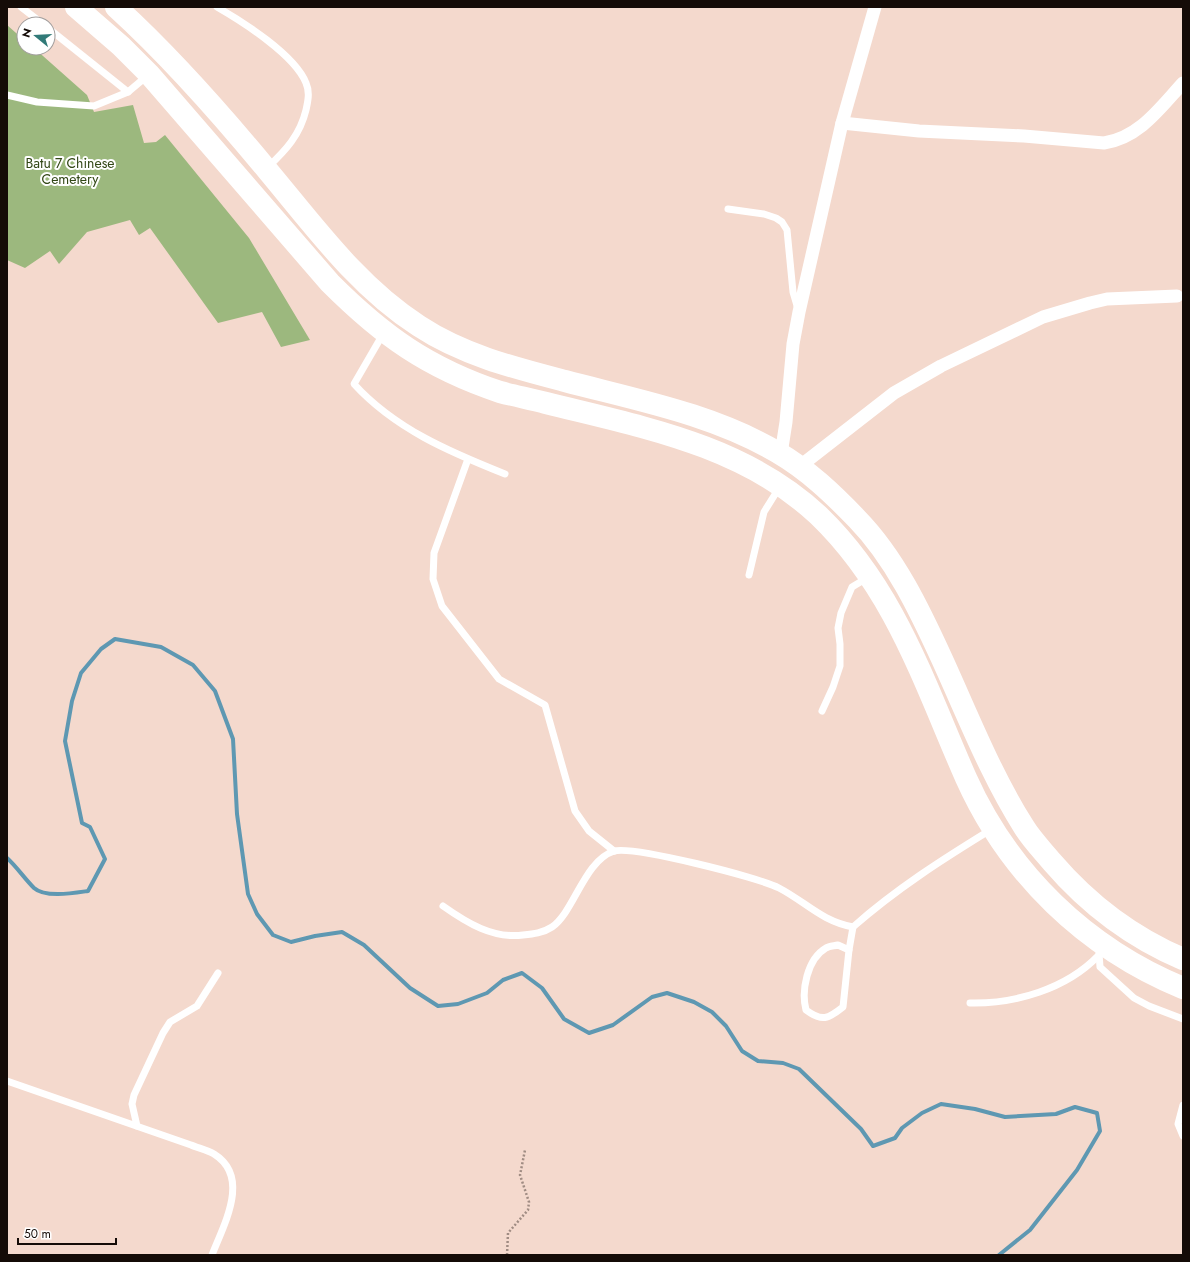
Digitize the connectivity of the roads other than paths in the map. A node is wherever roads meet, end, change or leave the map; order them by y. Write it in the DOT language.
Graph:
graph roads {
  1 [pos="21,7"];
  2 [pos="76,7"];
  3 [pos="116,7"];
  4 [pos="217,7"];
  5 [pos="875,7"];
  6 [pos="33,16"];
  7 [pos="56,34"];
  8 [pos="149,74"];
  9 [pos="1183,83"];
  10 [pos="128,92"];
  11 [pos="7,95"];
  12 [pos="842,123"];
  13 [pos="266,169"];
  14 [pos="728,209"];
  15 [pos="1176,296"];
  16 [pos="799,312"];
  17 [pos="384,333"];
  18 [pos="781,454"];
  19 [pos="468,459"];
  20 [pos="799,467"];
  21 [pos="505,474"];
  22 [pos="781,485"];
  23 [pos="749,575"];
  24 [pos="869,576"];
  25 [pos="822,711"];
  26 [pos="993,829"];
  27 [pos="614,851"];
  28 [pos="443,906"];
  29 [pos="853,927"];
  30 [pos="849,950"];
  31 [pos="1100,950"];
  32 [pos="1183,959"];
  33 [pos="218,973"];
  34 [pos="1183,988"];
  35 [pos="970,1003"];
  36 [pos="1183,1019"];
  37 [pos="7,1081"];
  38 [pos="1183,1105"];
  39 [pos="137,1126"];
  40 [pos="1183,1136"];
  41 [pos="212,1255"];
  1 -- 6 [label="lane"];
  2 -- 8 [label="highway"];
  3 -- 13 [label="highway"];
  4 -- 13 [label="lane"];
  5 -- 12 [label="street"];
  7 -- 10 [label="lane"];
  8 -- 10 [label="lane"];
  8 -- 17 [label="highway"];
  9 -- 12 [label="street"];
  10 -- 11 [label="lane"];
  12 -- 16 [label="street"];
  13 -- 18 [label="highway"];
  14 -- 16 [label="lane"];
  15 -- 20 [label="street"];
  16 -- 18 [label="street"];
  17 -- 19 [label="lane"];
  17 -- 22 [label="highway"];
  18 -- 20 [label="highway"];
  19 -- 21 [label="lane"];
  19 -- 27 [label="lane"];
  20 -- 32 [label="highway"];
  22 -- 23 [label="lane"];
  22 -- 24 [label="highway"];
  24 -- 25 [label="lane"];
  24 -- 26 [label="highway"];
  26 -- 29 [label="lane"];
  26 -- 31 [label="highway"];
  27 -- 28 [label="lane"];
  27 -- 29 [label="lane"];
  29 -- 30 [label="lane"];
  30 -- 30 [label="lane"];
  31 -- 34 [label="highway"];
  31 -- 35 [label="lane"];
  31 -- 36 [label="lane"];
  33 -- 39 [label="lane"];
  37 -- 39 [label="lane"];
  38 -- 40 [label="lane"];
  39 -- 41 [label="lane"];
}
